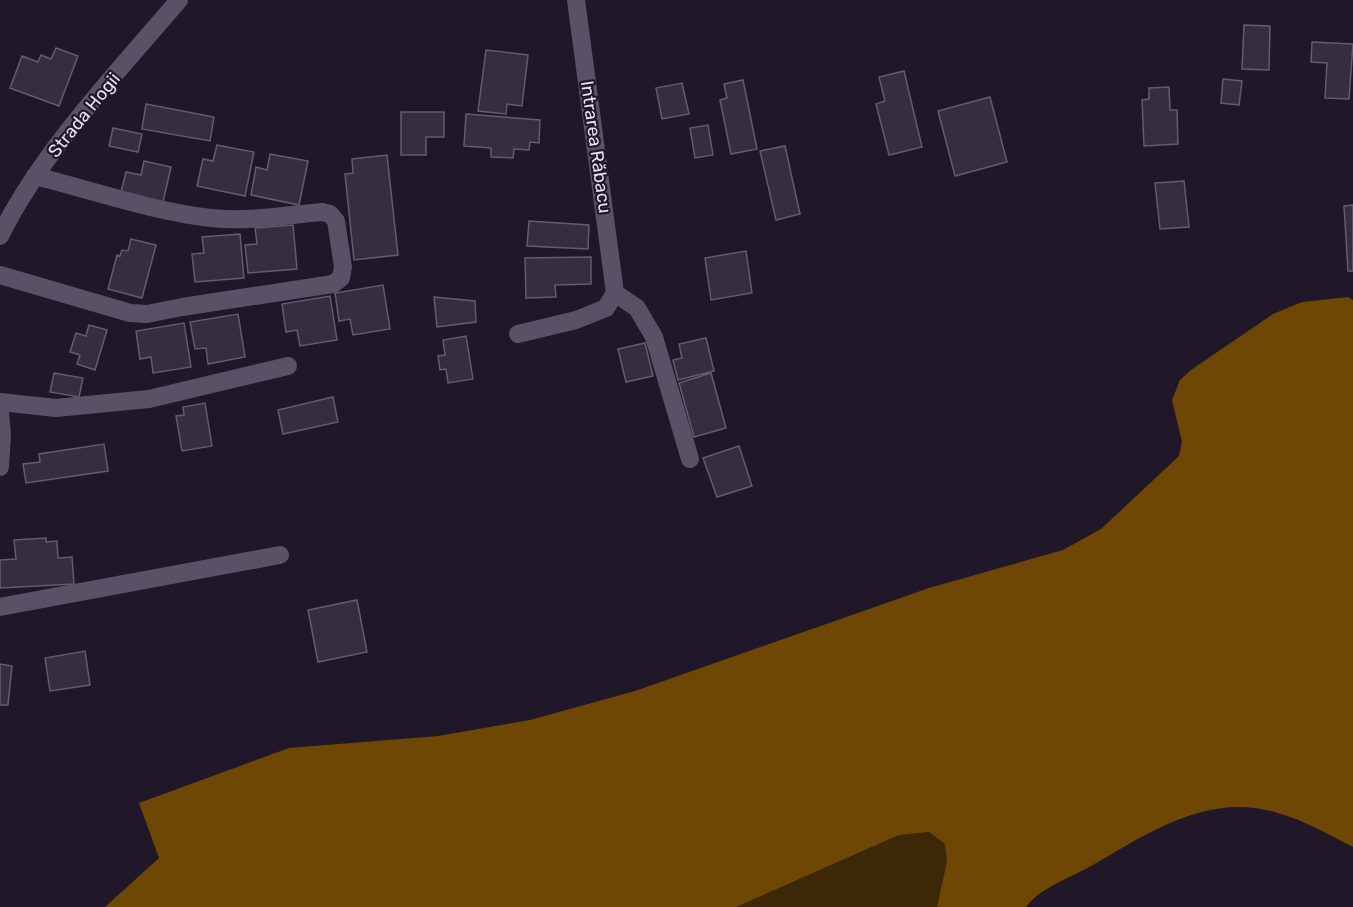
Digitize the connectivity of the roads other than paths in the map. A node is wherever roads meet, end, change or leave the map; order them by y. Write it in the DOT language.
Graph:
graph roads {
  1 [pos="178,0"];
  2 [pos="576,0"];
  3 [pos="35,176"];
  4 [pos="0,236"];
  5 [pos="0,275"];
  6 [pos="615,293"];
  7 [pos="518,334"];
  8 [pos="288,366"];
  9 [pos="0,402"];
  10 [pos="0,412"];
  11 [pos="690,459"];
  12 [pos="0,467"];
  13 [pos="280,555"];
  14 [pos="0,607"];
  1 -- 3 [label="street, Strada Hogii"];
  2 -- 6 [label="street, Intrarea Răbacu"];
  3 -- 4 [label="street, Strada Hogii"];
  3 -- 5 [label="street"];
  6 -- 7 [label="street"];
  6 -- 11 [label="street"];
  8 -- 9 [label="street"];
  10 -- 12 [label="street"];
  13 -- 14 [label="street"];
}
